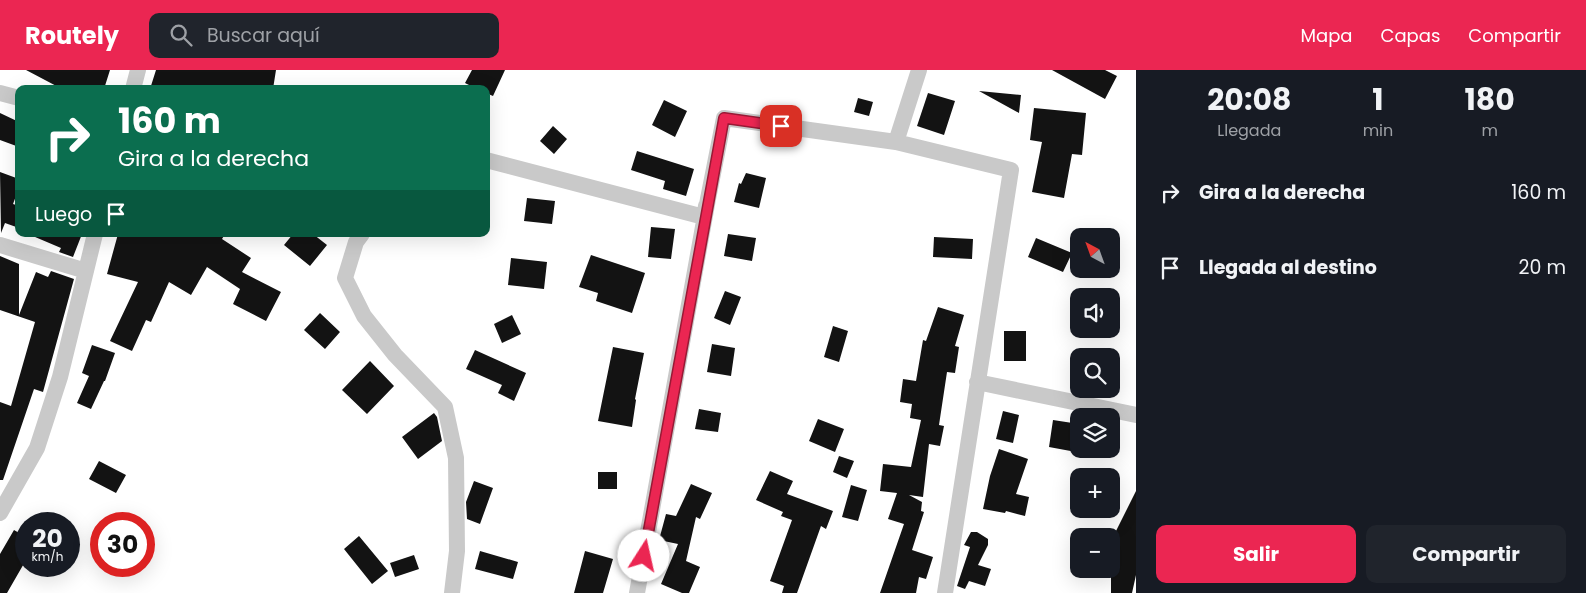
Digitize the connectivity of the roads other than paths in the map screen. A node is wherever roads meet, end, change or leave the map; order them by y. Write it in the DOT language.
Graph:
graph roads {
  1 [pos="138,70"];
  2 [pos="919,70"];
  3 [pos="134,85"];
  4 [pos="0,94"];
  5 [pos="15,97"];
  6 [pos="896,142"];
  7 [pos="490,161"];
  8 [pos="708,199"];
  9 [pos="94,237"];
  10 [pos="360,237"];
  11 [pos="0,245"];
  12 [pos="86,271"];
  13 [pos="977,382"];
  14 [pos="1136,415"];
  15 [pos="1,508"];
  16 [pos="452,593"];
  17 [pos="637,593"];
  18 [pos="945,593"];
  1 -- 3 [label="street"];
  2 -- 6 [label="street"];
  4 -- 5 [label="street"];
  6 -- 8 [label="street"];
  6 -- 13 [label="street"];
  7 -- 8 [label="street"];
  8 -- 17 [label="street"];
  9 -- 12 [label="street"];
  10 -- 16 [label="street"];
  11 -- 12 [label="street"];
  12 -- 15 [label="street"];
  13 -- 14 [label="street"];
  13 -- 18 [label="street"];
}
